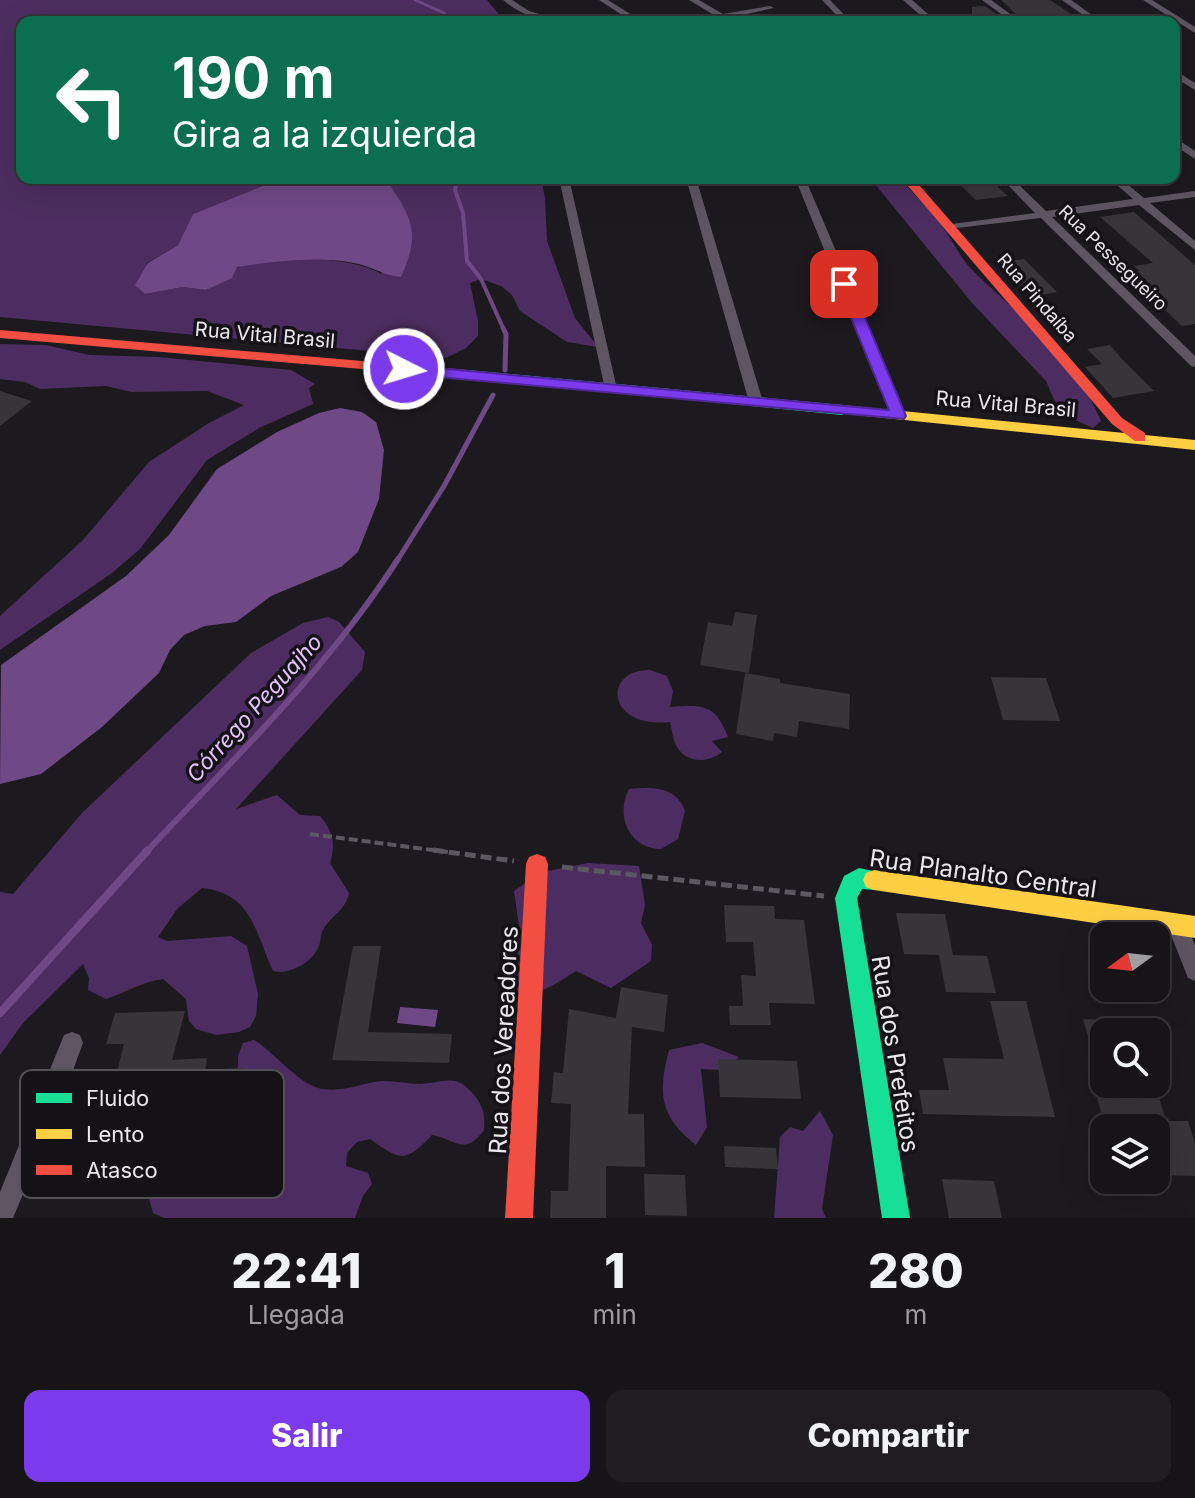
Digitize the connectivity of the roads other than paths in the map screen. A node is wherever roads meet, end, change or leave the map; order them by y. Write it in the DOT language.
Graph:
graph roads {
  1 [pos="507,0"];
  2 [pos="603,0"];
  3 [pos="693,0"];
  4 [pos="826,0"];
  5 [pos="907,0"];
  6 [pos="986,0"];
  7 [pos="1066,0"];
  8 [pos="1147,0"];
  9 [pos="770,7"];
  10 [pos="538,16"];
  11 [pos="629,16"];
  12 [pos="719,16"];
  13 [pos="736,16"];
  14 [pos="841,16"];
  15 [pos="926,16"];
  16 [pos="1009,16"];
  17 [pos="1089,16"];
  18 [pos="1173,16"];
  19 [pos="565,184"];
  20 [pos="693,184"];
  21 [pos="802,184"];
  22 [pos="913,184"];
  23 [pos="1012,184"];
  24 [pos="1121,184"];
  25 [pos="1191,195"];
  26 [pos="1140,201"];
  27 [pos="1042,214"];
  28 [pos="1168,224"];
  29 [pos="952,227"];
  30 [pos="1195,247"];
  31 [pos="0,334"];
  32 [pos="1195,363"];
  33 [pos="611,389"];
  34 [pos="756,402"];
  35 [pos="899,416"];
  36 [pos="1144,439"];
  37 [pos="1195,445"];
  38 [pos="537,864"];
  39 [pos="846,898"];
  40 [pos="1186,926"];
  41 [pos="1195,971"];
  42 [pos="72,1043"];
  43 [pos="62,1070"];
  44 [pos="20,1173"];
  45 [pos="1,1218"];
  46 [pos="519,1218"];
  47 [pos="896,1218"];
  1 -- 10 [label="street"];
  2 -- 11 [label="street"];
  3 -- 12 [label="street"];
  4 -- 14 [label="street"];
  5 -- 15 [label="street"];
  6 -- 16 [label="street"];
  7 -- 17 [label="street"];
  8 -- 18 [label="street"];
  9 -- 13 [label="street"];
  19 -- 33 [label="street"];
  20 -- 34 [label="street"];
  21 -- 35 [label="street"];
  22 -- 29 [label="main road, Rua Pindaíba"];
  23 -- 27 [label="street, Rua Pessegueiro"];
  24 -- 26 [label="street"];
  25 -- 26 [label="street"];
  25 -- 28 [label="street"];
  26 -- 27 [label="street"];
  26 -- 28 [label="street"];
  27 -- 29 [label="street"];
  27 -- 32 [label="street, Rua Pessegueiro"];
  28 -- 30 [label="street"];
  29 -- 36 [label="main road, Rua Pindaíba"];
  31 -- 33 [label="main road, Rua Vital Brasil"];
  33 -- 34 [label="main road, Rua Vital Brasil"];
  34 -- 35 [label="main road, Rua Vital Brasil"];
  35 -- 36 [label="main road, Rua Vital Brasil"];
  36 -- 37 [label="main road, Rua Vital Brasil"];
  38 -- 46 [label="main road, Rua dos Vereadores"];
  39 -- 40 [label="main road, Rua Planalto Central"];
  39 -- 47 [label="main road, Rua dos Prefeitos"];
  40 -- 41 [label="street"];
  42 -- 43 [label="street"];
  44 -- 45 [label="street"];
}
